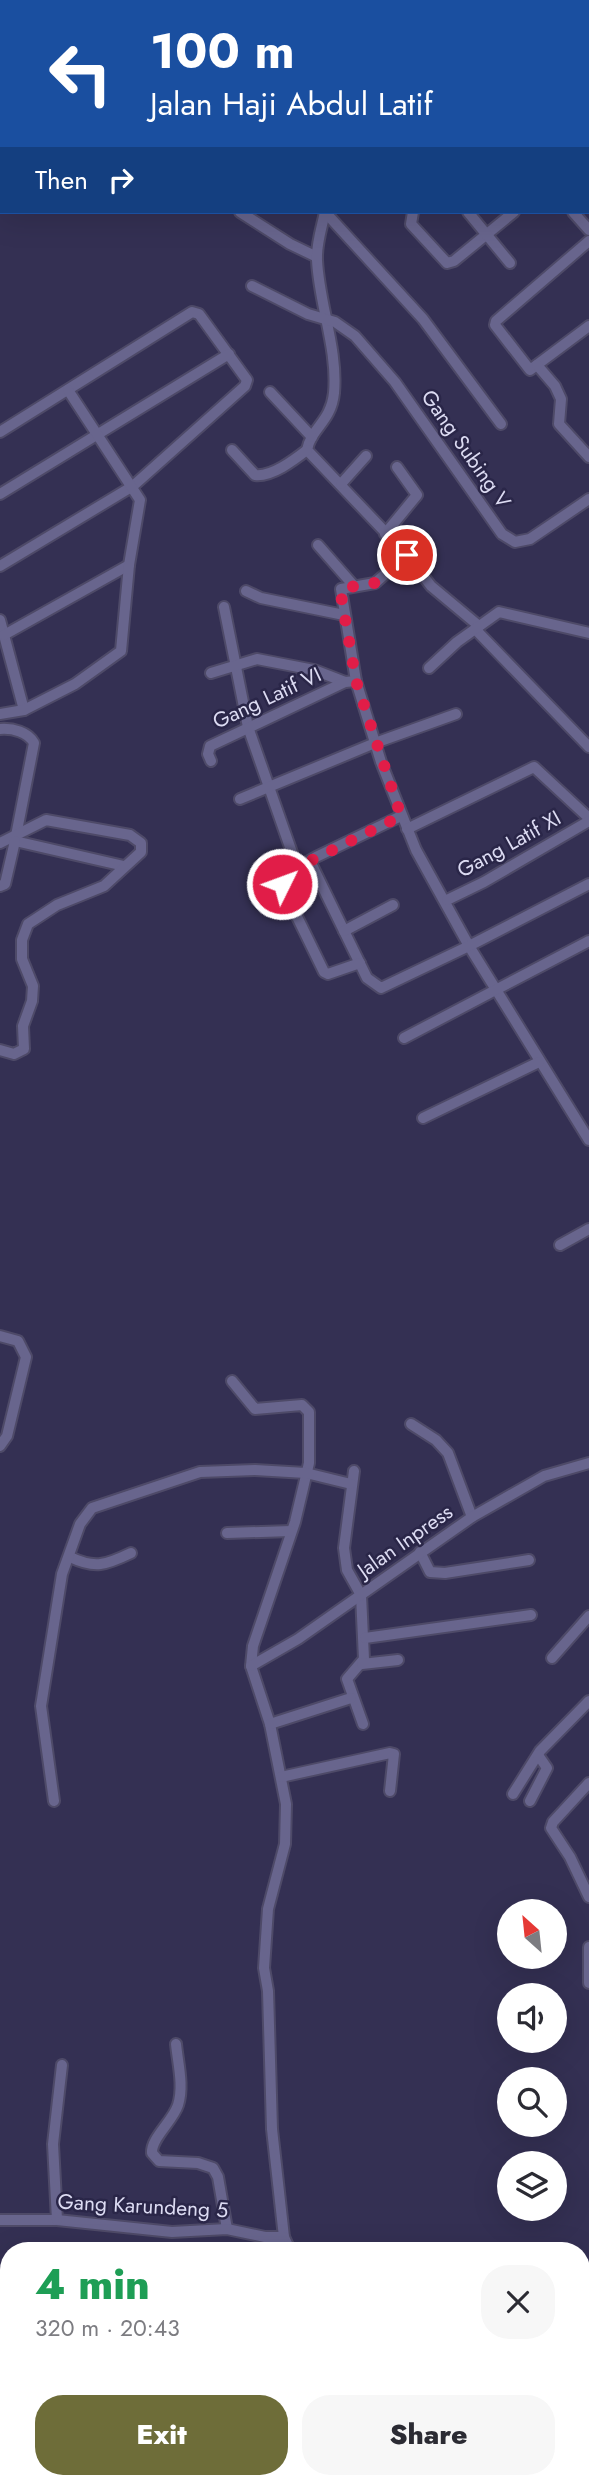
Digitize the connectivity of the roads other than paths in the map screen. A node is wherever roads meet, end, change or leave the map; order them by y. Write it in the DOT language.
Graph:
graph roads {
  1 [pos="243,214"];
  2 [pos="325,214"];
  3 [pos="327,214"];
  4 [pos="470,214"];
  5 [pos="511,214"];
  6 [pos="575,214"];
  7 [pos="411,215"];
  8 [pos="589,230"];
  9 [pos="486,234"];
  10 [pos="589,241"];
  11 [pos="317,257"];
  12 [pos="510,264"];
  13 [pos="252,286"];
  14 [pos="325,318"];
  15 [pos="589,326"];
  16 [pos="229,354"];
  17 [pos="537,365"];
  18 [pos="68,390"];
  19 [pos="270,392"];
  20 [pos="501,424"];
  21 [pos="0,432"];
  22 [pos="96,436"];
  23 [pos="312,437"];
  24 [pos="232,450"];
  25 [pos="307,450"];
  26 [pos="366,456"];
  27 [pos="589,457"];
  28 [pos="397,467"];
  29 [pos="341,484"];
  30 [pos="133,486"];
  31 [pos="0,494"];
  32 [pos="589,499"];
  33 [pos="385,534"];
  34 [pos="318,545"];
  35 [pos="407,555"];
  36 [pos="129,565"];
  37 [pos="0,566"];
  38 [pos="354,586"];
  39 [pos="246,591"];
  40 [pos="224,607"];
  41 [pos="344,615"];
  42 [pos="0,621"];
  43 [pos="477,627"];
  44 [pos="589,633"];
  45 [pos="4,635"];
  46 [pos="236,667"];
  47 [pos="429,668"];
  48 [pos="211,673"];
  49 [pos="350,682"];
  50 [pos="24,710"];
  51 [pos="0,714"];
  52 [pos="456,714"];
  53 [pos="248,727"];
  54 [pos="0,729"];
  55 [pos="375,743"];
  56 [pos="589,747"];
  57 [pos="211,761"];
  58 [pos="268,786"];
  59 [pos="240,799"];
  60 [pos="401,816"];
  61 [pos="589,820"];
  62 [pos="407,829"];
  63 [pos="15,837"];
  64 [pos="0,843"];
  65 [pos="310,861"];
  66 [pos="124,866"];
  67 [pos="297,867"];
  68 [pos="589,884"];
  69 [pos="0,886"];
  70 [pos="447,900"];
  71 [pos="393,905"];
  72 [pos="344,931"];
  73 [pos="589,941"];
  74 [pos="470,946"];
  75 [pos="360,963"];
  76 [pos="499,991"];
  77 [pos="404,1038"];
  78 [pos="0,1051"];
  79 [pos="539,1062"];
  80 [pos="423,1118"];
  81 [pos="589,1140"];
  82 [pos="589,1229"];
  83 [pos="560,1245"];
  84 [pos="0,1336"];
  85 [pos="232,1381"];
  86 [pos="411,1424"];
  87 [pos="0,1446"];
  88 [pos="589,1464"];
  89 [pos="354,1471"];
  90 [pos="306,1473"];
  91 [pos="351,1484"];
  92 [pos="472,1517"];
  93 [pos="291,1531"];
  94 [pos="227,1533"];
  95 [pos="420,1552"];
  96 [pos="131,1553"];
  97 [pos="70,1557"];
  98 [pos="529,1560"];
  99 [pos="361,1595"];
  100 [pos="531,1615"];
  101 [pos="589,1616"];
  102 [pos="365,1638"];
  103 [pos="552,1658"];
  104 [pos="398,1660"];
  105 [pos="362,1664"];
  106 [pos="251,1666"];
  107 [pos="351,1698"];
  108 [pos="589,1701"];
  109 [pos="270,1724"];
  110 [pos="362,1724"];
  111 [pos="538,1755"];
  112 [pos="281,1777"];
  113 [pos="589,1783"];
  114 [pos="390,1791"];
  115 [pos="513,1794"];
  116 [pos="54,1801"];
  117 [pos="530,1801"];
  118 [pos="589,1897"];
  119 [pos="589,1947"];
  120 [pos="589,1983"];
  121 [pos="176,2044"];
  122 [pos="62,2066"];
  123 [pos="0,2220"];
  124 [pos="57,2220"];
  125 [pos="227,2229"];
  126 [pos="284,2237"];
  127 [pos="286,2242"];
  1 -- 11 [label="street"];
  2 -- 11 [label="street"];
  3 -- 20 [label="street"];
  4 -- 9 [label="street"];
  5 -- 9 [label="street"];
  6 -- 8 [label="street"];
  7 -- 9 [label="street"];
  9 -- 12 [label="street"];
  10 -- 17 [label="street"];
  11 -- 14 [label="street"];
  13 -- 14 [label="street, Gang Subing V"];
  14 -- 23 [label="street"];
  14 -- 32 [label="street, Gang Subing V"];
  15 -- 17 [label="street"];
  16 -- 18 [label="street"];
  16 -- 22 [label="street"];
  16 -- 30 [label="street"];
  17 -- 27 [label="street"];
  18 -- 21 [label="street"];
  18 -- 22 [label="street"];
  19 -- 23 [label="street"];
  22 -- 30 [label="street"];
  22 -- 31 [label="street"];
  23 -- 25 [label="street"];
  24 -- 25 [label="street"];
  25 -- 29 [label="street"];
  26 -- 29 [label="street"];
  28 -- 33 [label="street"];
  29 -- 33 [label="street"];
  30 -- 36 [label="street"];
  30 -- 37 [label="street"];
  33 -- 35 [label="street"];
  34 -- 38 [label="street"];
  35 -- 38 [label="street"];
  35 -- 43 [label="street"];
  36 -- 45 [label="street"];
  36 -- 50 [label="street"];
  38 -- 41 [label="street"];
  39 -- 41 [label="street"];
  40 -- 46 [label="street"];
  41 -- 49 [label="street"];
  42 -- 45 [label="street"];
  43 -- 44 [label="street"];
  43 -- 47 [label="street"];
  43 -- 56 [label="street"];
  45 -- 50 [label="street"];
  46 -- 48 [label="street"];
  46 -- 49 [label="street"];
  46 -- 53 [label="street"];
  49 -- 53 [label="street, Gang Latif VI"];
  49 -- 55 [label="street"];
  50 -- 51 [label="street"];
  52 -- 55 [label="street"];
  53 -- 57 [label="street, Gang Latif VI"];
  53 -- 58 [label="street"];
  54 -- 63 [label="street"];
  55 -- 58 [label="street"];
  55 -- 60 [label="street"];
  58 -- 59 [label="street"];
  58 -- 67 [label="street"];
  60 -- 62 [label="street"];
  60 -- 65 [label="street"];
  61 -- 62 [label="street, Gang Latif XI"];
  61 -- 70 [label="street, Gang Latif XI"];
  62 -- 70 [label="street"];
  63 -- 64 [label="street"];
  63 -- 66 [label="street"];
  63 -- 66 [label="street"];
  63 -- 69 [label="street"];
  65 -- 67 [label="street"];
  65 -- 72 [label="street"];
  66 -- 78 [label="street"];
  67 -- 75 [label="street"];
  68 -- 74 [label="street"];
  70 -- 74 [label="street"];
  71 -- 72 [label="street"];
  72 -- 75 [label="street"];
  73 -- 76 [label="street"];
  74 -- 75 [label="street"];
  74 -- 76 [label="street"];
  76 -- 77 [label="street"];
  76 -- 79 [label="street"];
  79 -- 80 [label="street"];
  79 -- 81 [label="street"];
  82 -- 83 [label="street"];
  84 -- 87 [label="street"];
  85 -- 90 [label="street"];
  86 -- 92 [label="street"];
  88 -- 92 [label="street, Jalan Inpress"];
  89 -- 91 [label="street"];
  90 -- 91 [label="street"];
  90 -- 93 [label="street"];
  90 -- 97 [label="street"];
  91 -- 99 [label="street"];
  92 -- 95 [label="street, Jalan Inpress"];
  93 -- 94 [label="street"];
  93 -- 106 [label="street"];
  95 -- 98 [label="street"];
  95 -- 99 [label="street, Jalan Inpress"];
  96 -- 97 [label="street"];
  97 -- 116 [label="street"];
  99 -- 102 [label="street"];
  99 -- 106 [label="street, Jalan Inpress"];
  100 -- 102 [label="street"];
  101 -- 103 [label="street"];
  102 -- 105 [label="street"];
  104 -- 105 [label="street"];
  105 -- 107 [label="street"];
  106 -- 109 [label="street"];
  107 -- 109 [label="street"];
  107 -- 110 [label="street"];
  108 -- 111 [label="street"];
  109 -- 112 [label="street"];
  111 -- 115 [label="street"];
  111 -- 117 [label="street"];
  112 -- 114 [label="street"];
  112 -- 126 [label="street"];
  113 -- 118 [label="street"];
  119 -- 120 [label="street"];
  121 -- 125 [label="street"];
  122 -- 124 [label="street"];
  123 -- 124 [label="street, Gang Karundeng 5"];
  124 -- 125 [label="street, Gang Karundeng 5"];
  125 -- 126 [label="street, Gang Karundeng 5"];
  126 -- 127 [label="street"];
}
